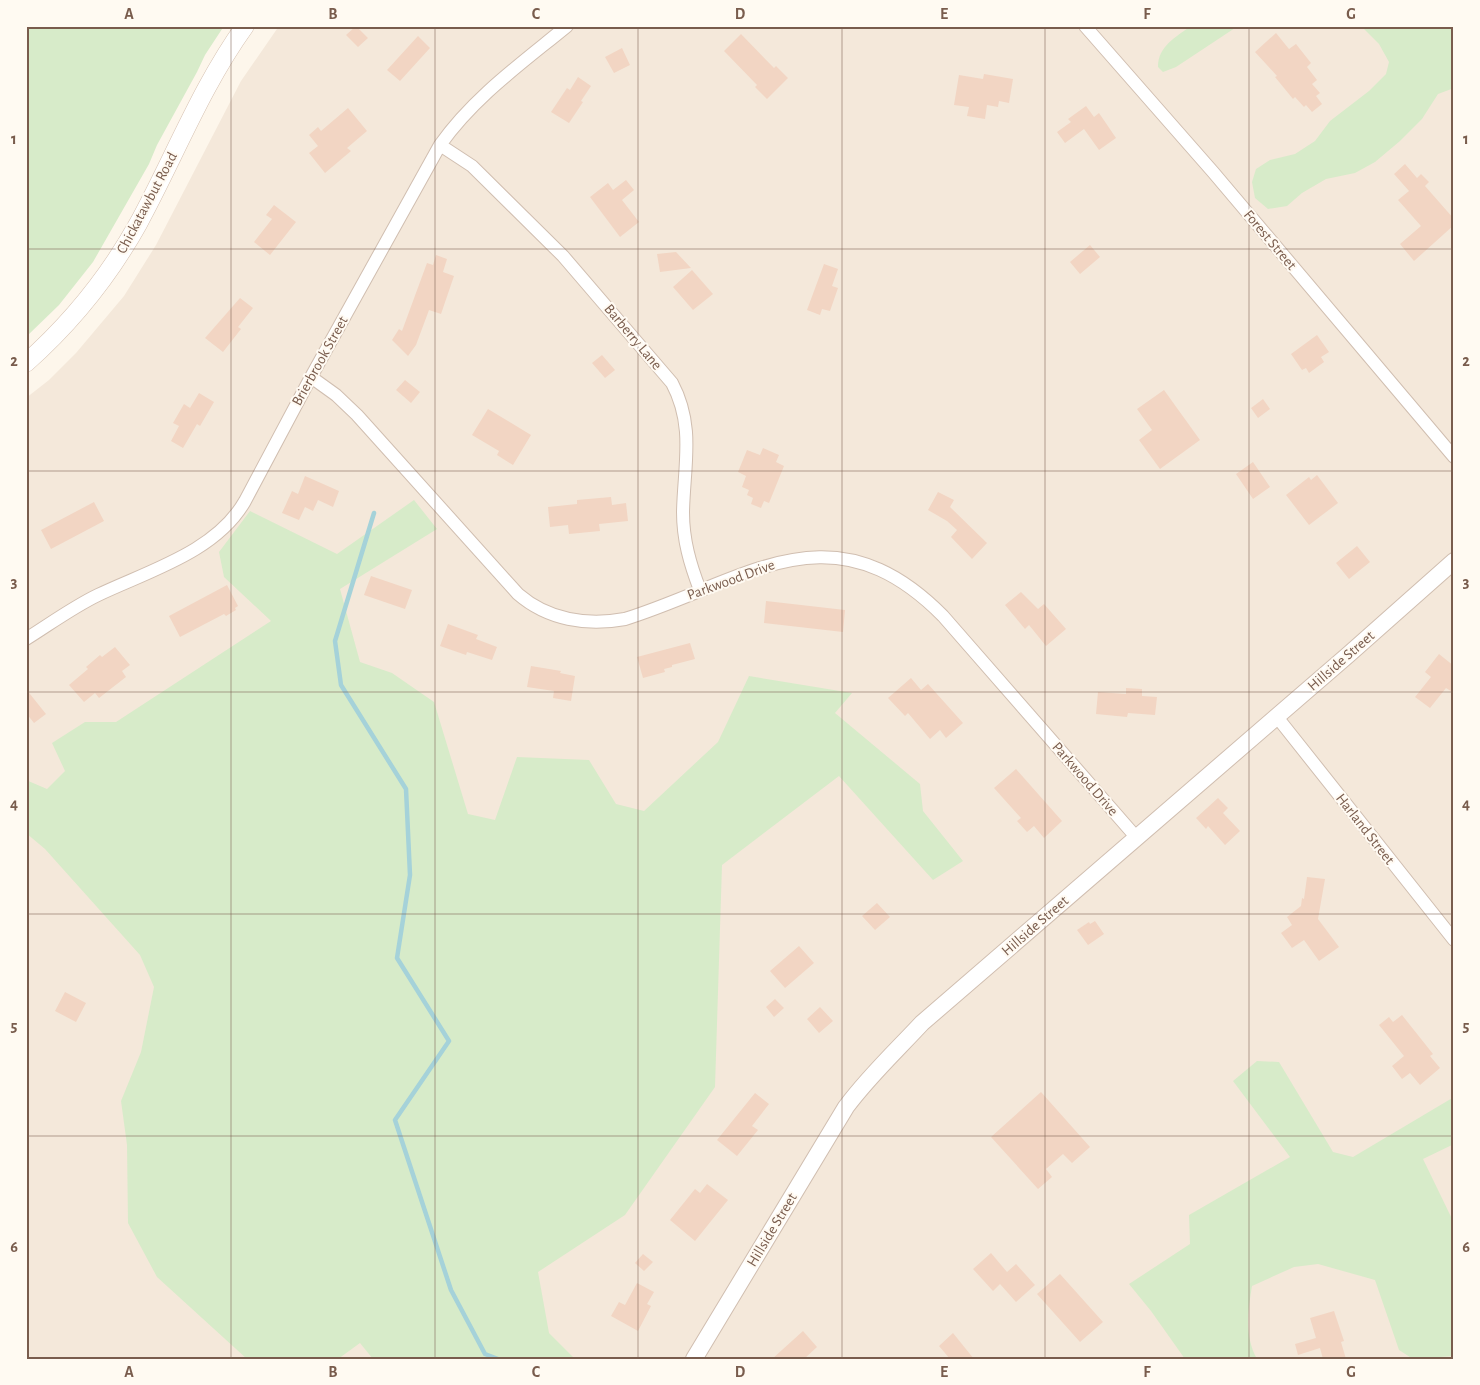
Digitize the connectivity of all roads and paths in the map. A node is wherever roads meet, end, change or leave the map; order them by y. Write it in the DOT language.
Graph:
graph roads {
  1 [pos="245,26"];
  2 [pos="567,26"];
  3 [pos="1085,26"];
  4 [pos="440,145"];
  5 [pos="26,363"];
  6 [pos="311,377"];
  7 [pos="1454,457"];
  8 [pos="1454,561"];
  9 [pos="700,590"];
  10 [pos="26,639"];
  11 [pos="1277,717"];
  12 [pos="1136,837"];
  13 [pos="1454,940"];
  14 [pos="694,1359"];
  1 -- 5 [label="main road, Chickatawbut Road"];
  2 -- 4 [label="street, Brierbrook Street"];
  3 -- 7 [label="street, Forest Street"];
  4 -- 6 [label="street, Brierbrook Street"];
  4 -- 9 [label="street, Barberry Lane"];
  6 -- 9 [label="street, Parkwood Drive"];
  6 -- 10 [label="street, Brierbrook Street"];
  8 -- 11 [label="street, Hillside Street"];
  9 -- 12 [label="street, Parkwood Drive"];
  11 -- 12 [label="street, Hillside Street"];
  11 -- 13 [label="street, Harland Street"];
  12 -- 14 [label="street, Hillside Street"];
}
